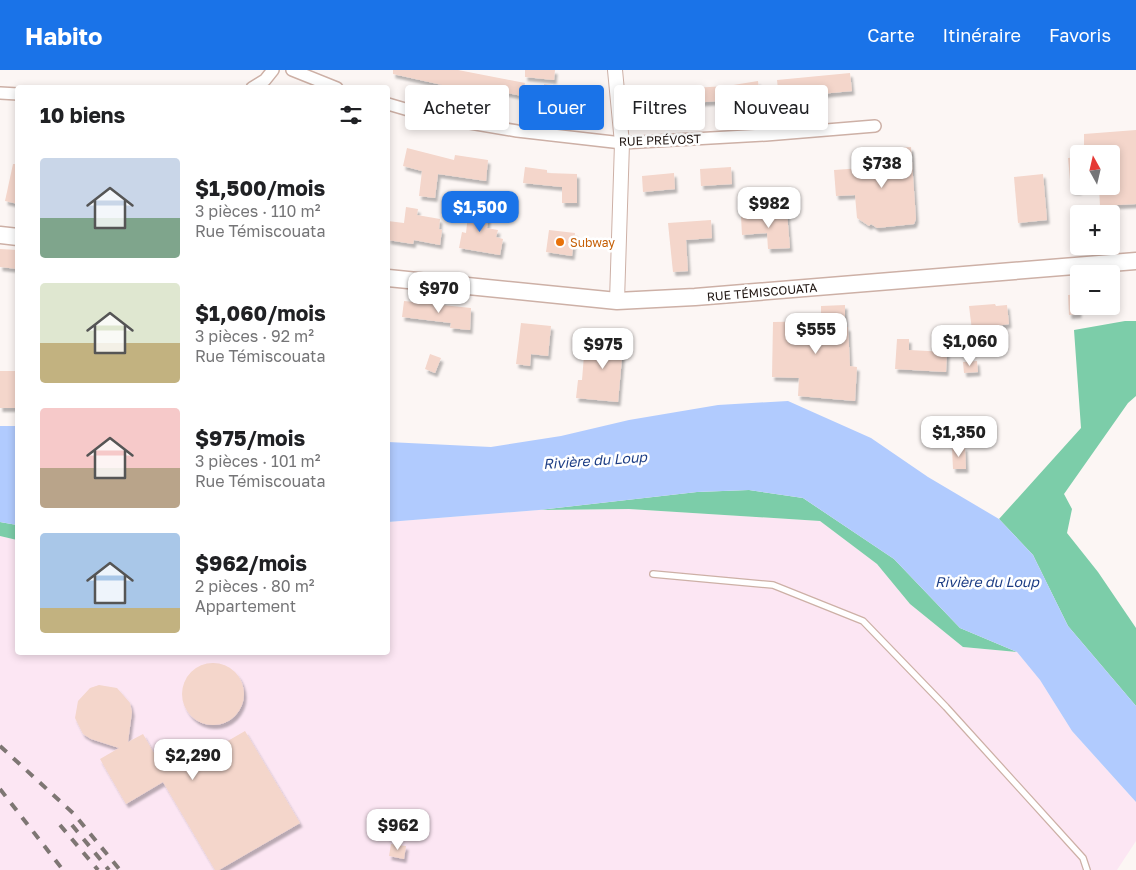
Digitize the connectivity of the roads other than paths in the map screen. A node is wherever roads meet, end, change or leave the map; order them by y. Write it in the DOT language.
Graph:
graph roads {
  1 [pos="274,70"];
  2 [pos="292,70"];
  3 [pos="615,70"];
  4 [pos="257,85"];
  5 [pos="330,85"];
  6 [pos="0,93"];
  7 [pos="15,94"];
  8 [pos="390,105"];
  9 [pos="875,126"];
  10 [pos="622,143"];
  11 [pos="0,235"];
  12 [pos="15,237"];
  13 [pos="1136,261"];
  14 [pos="390,278"];
  15 [pos="617,301"];
  16 [pos="653,574"];
  17 [pos="1087,870"];
  1 -- 4 [label="street"];
  2 -- 5 [label="street"];
  3 -- 10 [label="street"];
  6 -- 7 [label="street"];
  8 -- 10 [label="street, RUE PRÉVOST"];
  9 -- 10 [label="street, RUE PRÉVOST"];
  10 -- 15 [label="street"];
  11 -- 12 [label="main road"];
  13 -- 15 [label="main road, RUE TÉMISCOUATA"];
  14 -- 15 [label="main road, RUE TÉMISCOUATA"];
  16 -- 17 [label="lane"];
}
